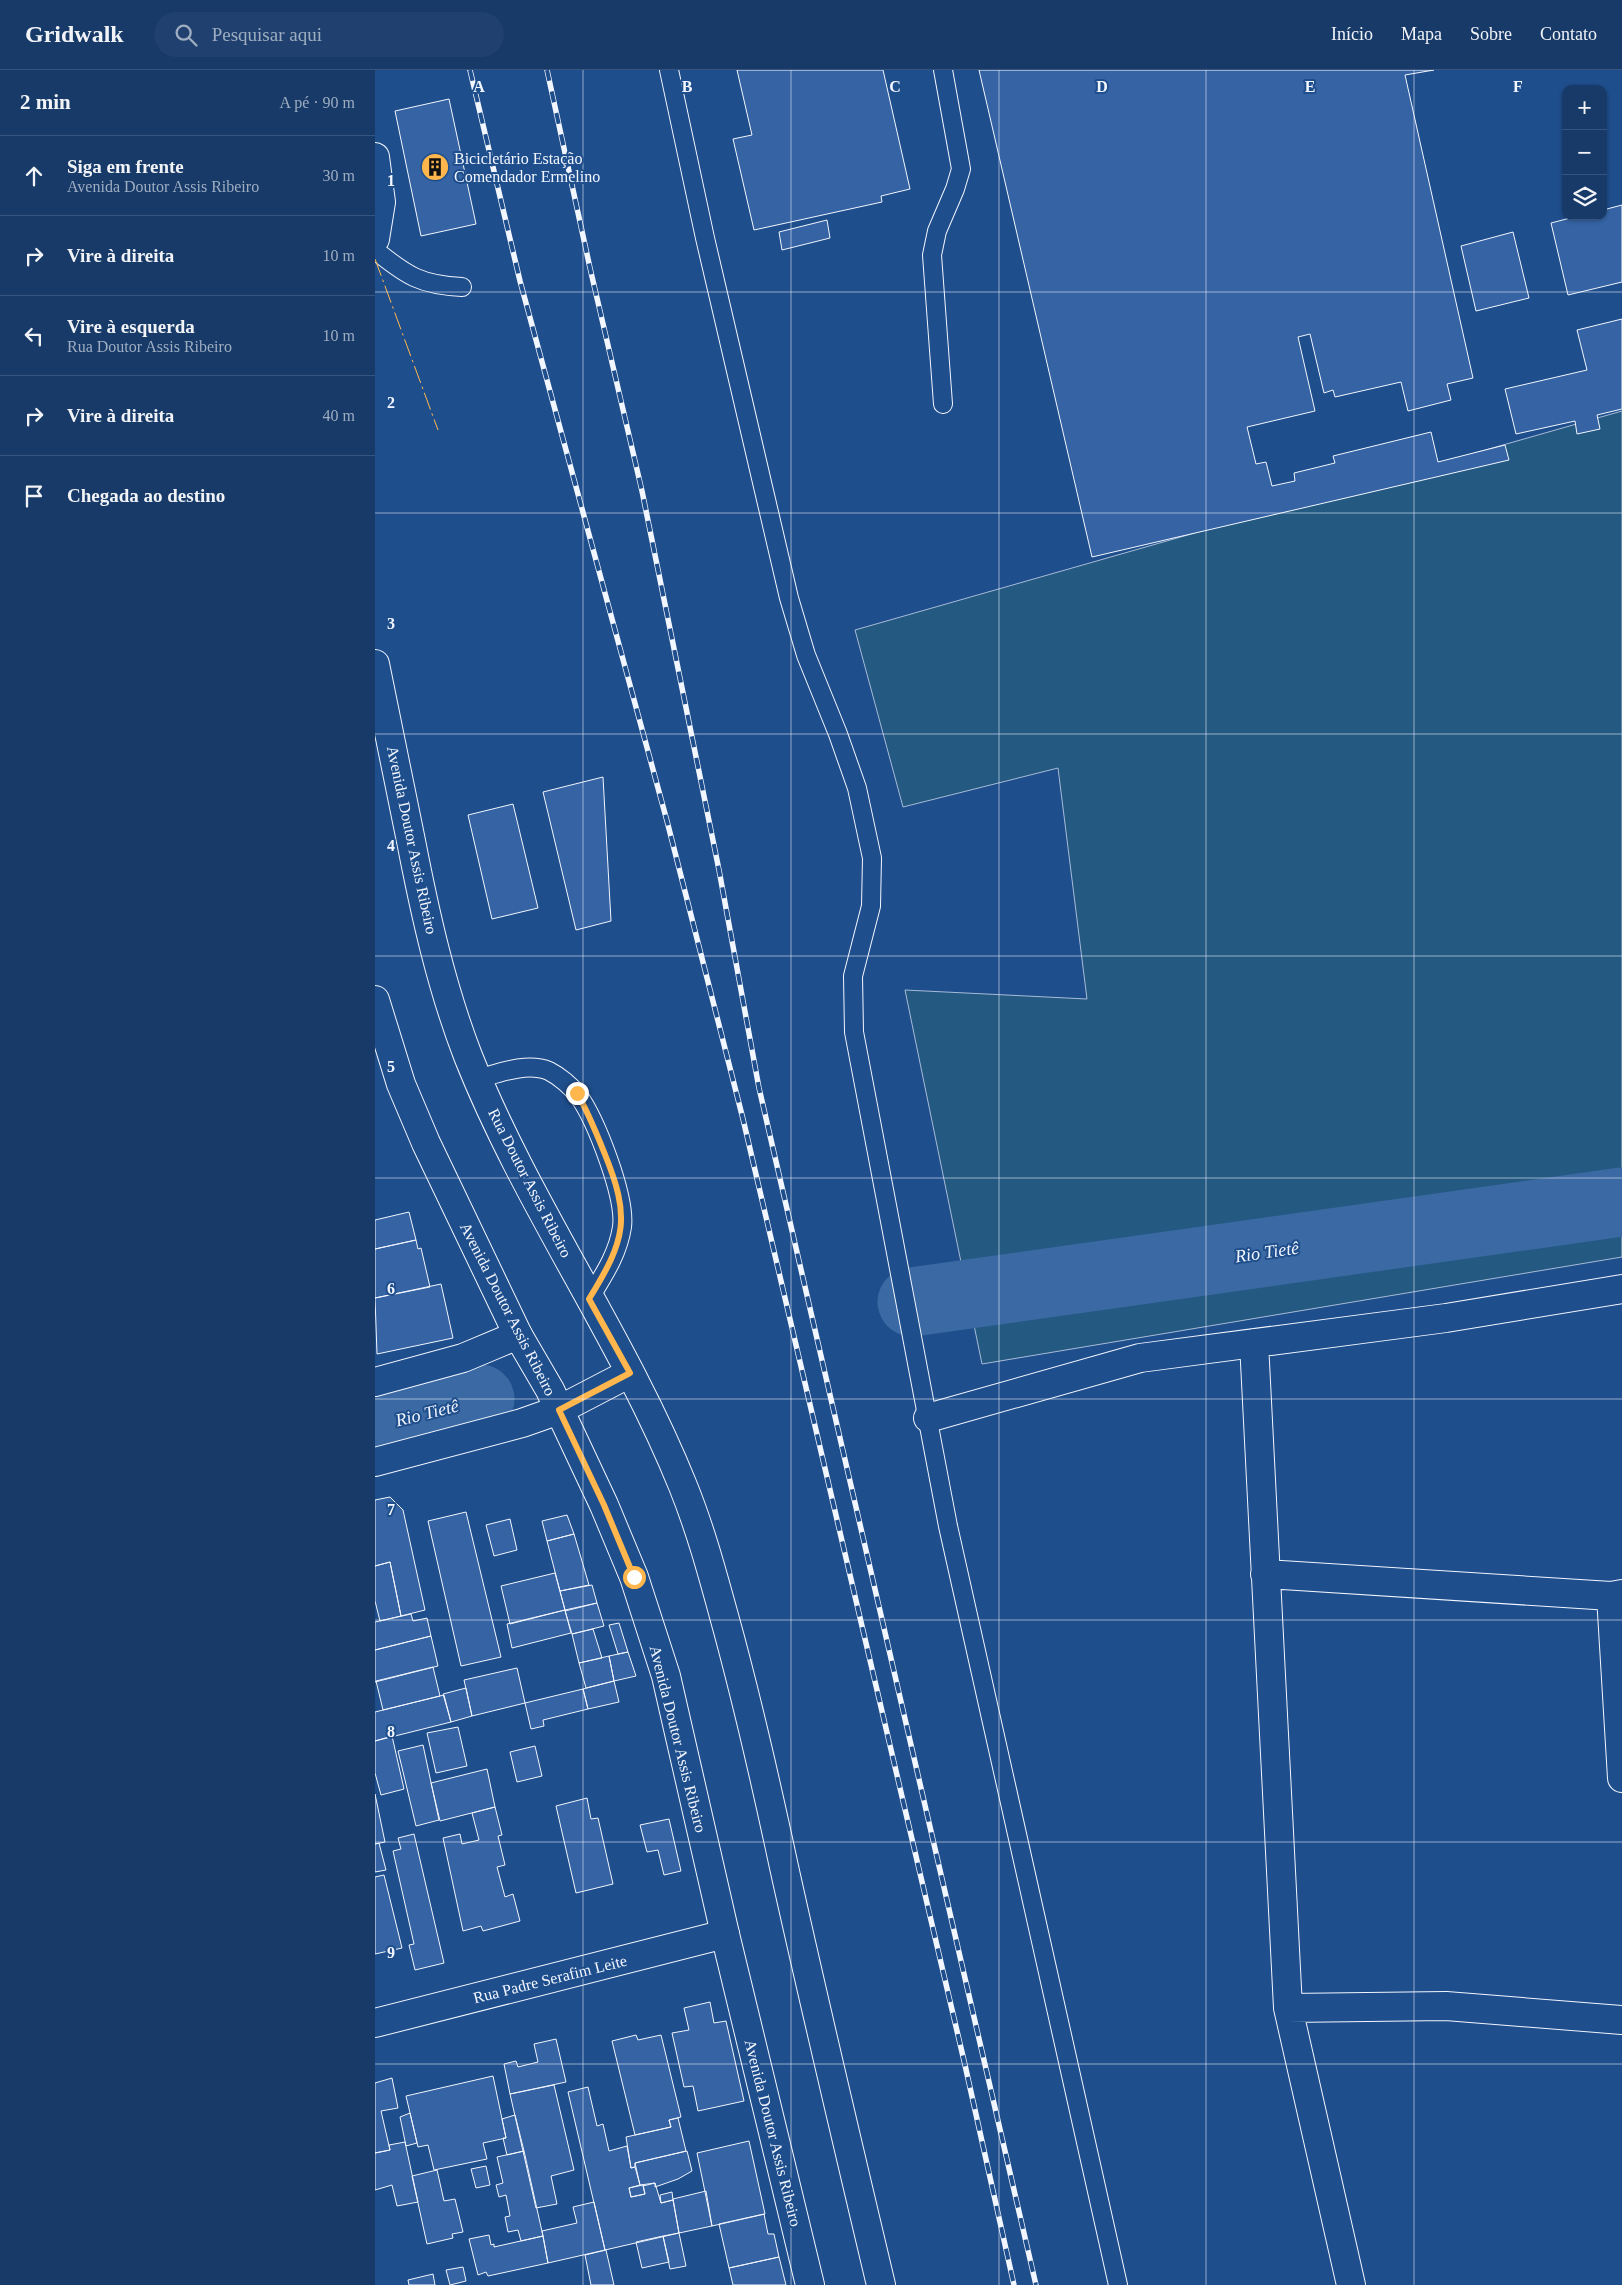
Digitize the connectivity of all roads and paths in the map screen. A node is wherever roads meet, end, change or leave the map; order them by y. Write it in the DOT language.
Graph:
graph roads {
  1 [pos="669,70"];
  2 [pos="943,70"];
  3 [pos="375,157"];
  4 [pos="375,239"];
  5 [pos="375,250"];
  6 [pos="463,287"];
  7 [pos="943,404"];
  8 [pos="375,664"];
  9 [pos="444,987"];
  10 [pos="375,1000"];
  11 [pos="478,1079"];
  12 [pos="1622,1289"];
  13 [pos="589,1299"];
  14 [pos="518,1335"];
  15 [pos="1254,1343"];
  16 [pos="630,1373"];
  17 [pos="375,1382"];
  18 [pos="559,1410"];
  19 [pos="928,1418"];
  20 [pos="375,1462"];
  21 [pos="1265,1574"];
  22 [pos="1616,1595"];
  23 [pos="1622,1778"];
  24 [pos="725,1934"];
  25 [pos="1288,2008"];
  26 [pos="1622,2020"];
  27 [pos="375,2024"];
  28 [pos="810,2285"];
  29 [pos="881,2285"];
  30 [pos="1118,2285"];
  31 [pos="1351,2285"];
  1 -- 19 [label="lane"];
  2 -- 7 [label="lane"];
  3 -- 4 [label="main road"];
  5 -- 6 [label="lane"];
  8 -- 9 [label="main road, Avenida Doutor Assis Ribeiro"];
  9 -- 11 [label="main road, Rua Doutor Assis Ribeiro"];
  10 -- 14 [label="main road, Avenida Doutor Assis Ribeiro"];
  11 -- 13 [label="main road, Rua Doutor Assis Ribeiro"];
  11 -- 13 [label="lane"];
  12 -- 15 [label="main road"];
  13 -- 16 [label="main road, Rua Doutor Assis Ribeiro"];
  14 -- 17 [label="main road"];
  14 -- 18 [label="main road, Avenida Doutor Assis Ribeiro"];
  15 -- 19 [label="main road"];
  15 -- 21 [label="main road"];
  16 -- 18 [label="main road"];
  16 -- 29 [label="main road"];
  18 -- 20 [label="main road"];
  18 -- 24 [label="main road, Avenida Doutor Assis Ribeiro"];
  19 -- 30 [label="lane"];
  21 -- 22 [label="main road"];
  21 -- 25 [label="main road"];
  22 -- 23 [label="main road"];
  24 -- 27 [label="main road, Rua Padre Serafim Leite"];
  24 -- 28 [label="main road, Avenida Doutor Assis Ribeiro"];
  25 -- 26 [label="main road"];
  25 -- 31 [label="main road"];
}
